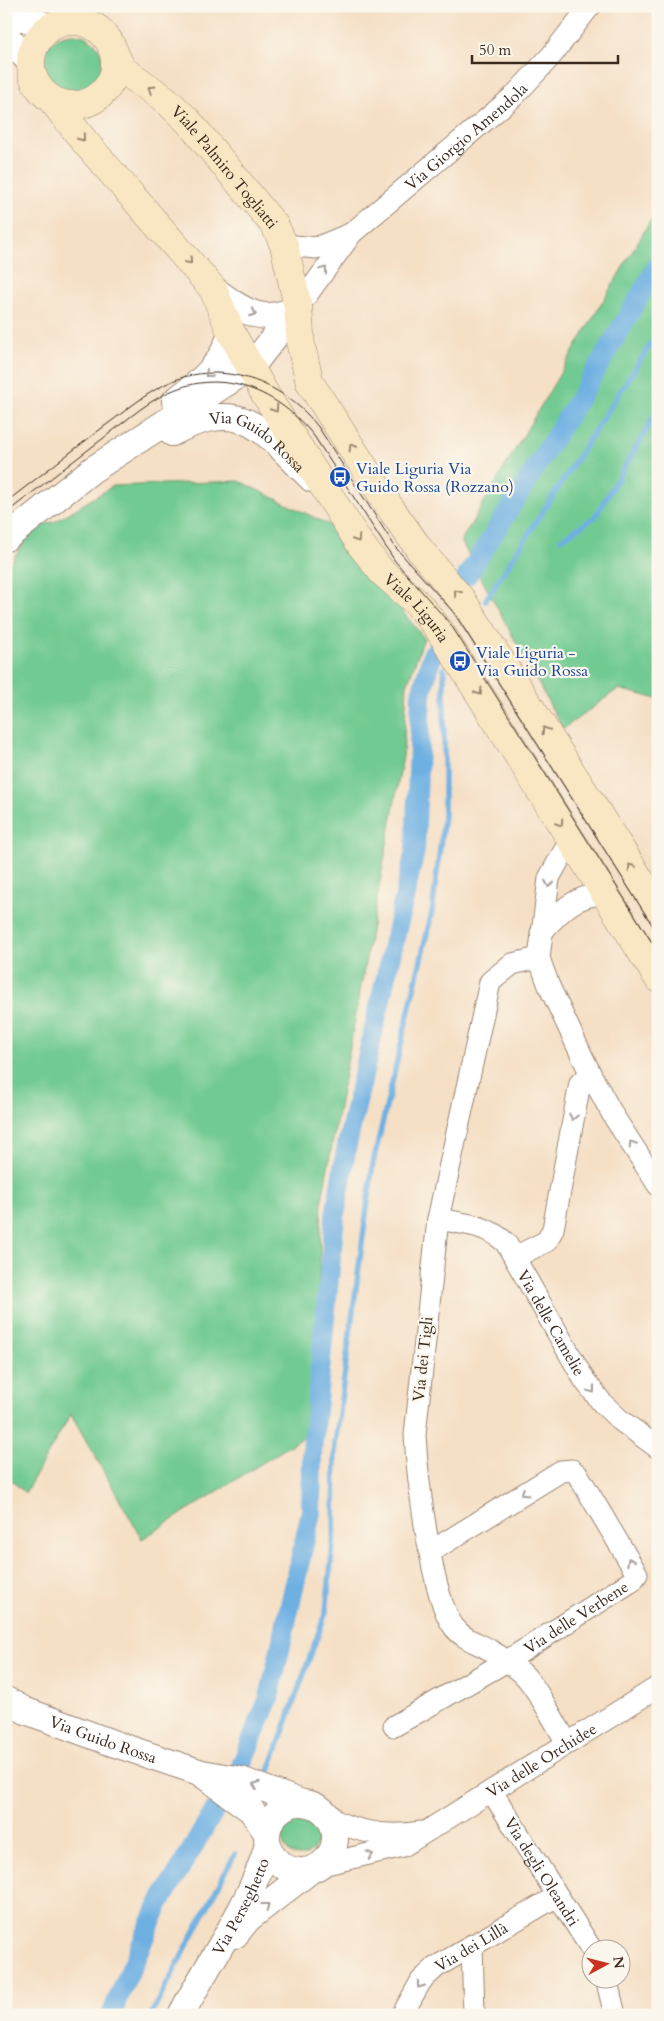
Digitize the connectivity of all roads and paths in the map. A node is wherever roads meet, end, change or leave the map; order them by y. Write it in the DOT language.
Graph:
graph roads {
  1 [pos="590,6"];
  2 [pos="6,13"];
  3 [pos="56,19"];
  4 [pos="102,29"];
  5 [pos="6,36"];
  6 [pos="30,62"];
  7 [pos="52,100"];
  8 [pos="352,233"];
  9 [pos="284,245"];
  10 [pos="213,289"];
  11 [pos="298,308"];
  12 [pos="231,332"];
  13 [pos="251,367"];
  14 [pos="92,470"];
  15 [pos="331,498"];
  16 [pos="6,538"];
  17 [pos="574,845"];
  18 [pos="606,894"];
  19 [pos="658,908"];
  20 [pos="541,933"];
  21 [pos="540,958"];
  22 [pos="658,978"];
  23 [pos="591,1075"];
  24 [pos="658,1185"];
  25 [pos="438,1219"];
  26 [pos="515,1257"];
  27 [pos="658,1448"];
  28 [pos="430,1552"];
  29 [pos="507,1661"];
  30 [pos="658,1686"];
  31 [pos="6,1700"];
  32 [pos="394,1726"];
  33 [pos="567,1743"];
  34 [pos="202,1773"];
  35 [pos="492,1792"];
  36 [pos="302,1803"];
  37 [pos="331,1819"];
  38 [pos="426,1831"];
  39 [pos="267,1839"];
  40 [pos="317,1868"];
  41 [pos="557,1896"];
  42 [pos="584,1938"];
  43 [pos="472,1945"];
  44 [pos="209,1966"];
  45 [pos="608,1988"];
  46 [pos="181,2015"];
  47 [pos="402,2015"];
  48 [pos="474,2015"];
  49 [pos="615,2015"];
  1 -- 8 [label="street, Via Giorgio Amendola"];
  2 -- 3 [label="street"];
  3 -- 4 [label="main road"];
  3 -- 6 [label="main road"];
  4 -- 7 [label="main road"];
  9 -- 4 [label="main road, Viale Palmiro Togliatti, one-way"];
  5 -- 6 [label="street"];
  6 -- 7 [label="main road"];
  7 -- 10 [label="main road, one-way"];
  8 -- 9 [label="street, Via Giorgio Amendola"];
  11 -- 8 [label="street, Via Giorgio Amendola, one-way"];
  9 -- 11 [label="main road, Viale Palmiro Togliatti"];
  10 -- 11 [label="street, one-way"];
  10 -- 12 [label="main road"];
  11 -- 13 [label="street"];
  19 -- 11 [label="main road, one-way"];
  12 -- 13 [label="main road, Viale Liguria"];
  12 -- 14 [label="street, Via Guido Rossa, one-way"];
  13 -- 14 [label="street, Via Guido Rossa"];
  13 -- 15 [label="main road, Viale Liguria, one-way"];
  14 -- 15 [label="street, Via Guido Rossa"];
  14 -- 16 [label="street, Via Guido Rossa"];
  15 -- 17 [label="main road, Viale Liguria, one-way"];
  17 -- 18 [label="main road, Viale Liguria"];
  17 -- 20 [label="street, one-way"];
  18 -- 20 [label="street"];
  18 -- 22 [label="main road, Viale Liguria"];
  20 -- 21 [label="street"];
  21 -- 23 [label="street"];
  21 -- 25 [label="street, Via dei Tigli"];
  24 -- 23 [label="street, one-way"];
  23 -- 26 [label="street, one-way"];
  25 -- 26 [label="street, Via delle Camelie"];
  25 -- 28 [label="street, Via dei Tigli"];
  26 -- 27 [label="street, Via delle Camelie, one-way"];
  28 -- 29 [label="street, Via dei Tigli"];
  29 -- 28 [label="street, Via delle Verbene, one-way"];
  29 -- 32 [label="street, Via delle Verbene"];
  29 -- 33 [label="street, Via dei Tigli"];
  30 -- 33 [label="street, Via delle Orchidee"];
  31 -- 34 [label="street, Via Guido Rossa"];
  33 -- 35 [label="street, Via delle Orchidee"];
  36 -- 34 [label="street, Via Guido Rossa, one-way"];
  34 -- 39 [label="street, Via Guido Rossa"];
  35 -- 38 [label="street, Via delle Orchidee"];
  35 -- 41 [label="street, Via degli Oleandri"];
  36 -- 37 [label="street"];
  36 -- 39 [label="street"];
  37 -- 38 [label="street, Via delle Orchidee"];
  37 -- 40 [label="street"];
  40 -- 38 [label="street, Via delle Orchidee, one-way"];
  39 -- 40 [label="street"];
  39 -- 44 [label="street, Via Perseghetto"];
  44 -- 40 [label="street, Via Perseghetto, one-way"];
  41 -- 42 [label="street, Via degli Oleandri"];
  41 -- 43 [label="street, Via dei Lillà"];
  43 -- 47 [label="street, Via dei Lillà, one-way"];
  43 -- 48 [label="street"];
  44 -- 46 [label="street, Via Perseghetto"];
  45 -- 49 [label="street"];
}
